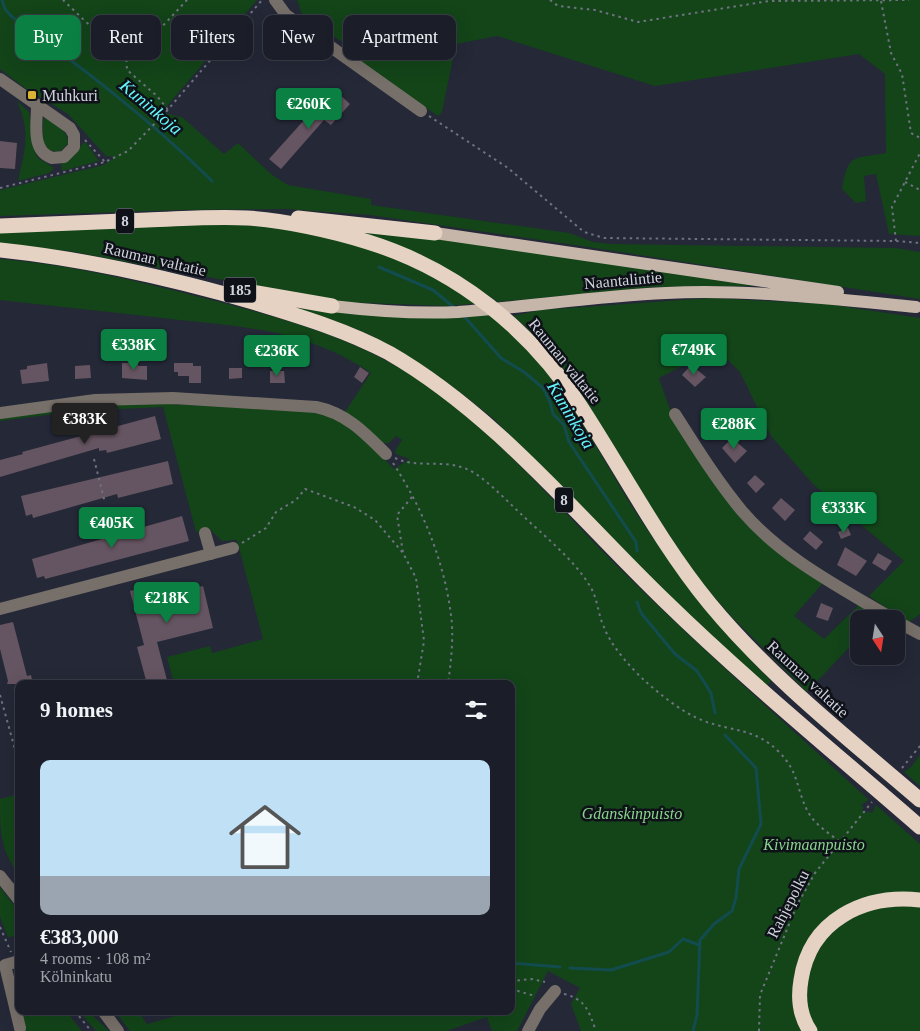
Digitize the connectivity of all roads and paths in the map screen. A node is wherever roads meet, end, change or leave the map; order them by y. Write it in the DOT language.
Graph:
graph roads {
  1 [pos="63,0"];
  2 [pos="187,0"];
  3 [pos="262,0"];
  4 [pos="275,0"];
  5 [pos="550,0"];
  6 [pos="909,0"];
  7 [pos="881,1"];
  8 [pos="91,25"];
  9 [pos="161,28"];
  10 [pos="126,60"];
  11 [pos="0,79"];
  12 [pos="38,106"];
  13 [pos="168,110"];
  14 [pos="421,111"];
  15 [pos="74,135"];
  16 [pos="920,138"];
  17 [pos="920,153"];
  18 [pos="105,162"];
  19 [pos="905,182"];
  20 [pos="0,188"];
  21 [pos="920,190"];
  22 [pos="250,218"];
  23 [pos="0,226"];
  24 [pos="435,232"];
  25 [pos="896,240"];
  26 [pos="920,244"];
  27 [pos="0,250"];
  28 [pos="148,274"];
  29 [pos="332,306"];
  30 [pos="918,307"];
  31 [pos="0,413"];
  32 [pos="675,414"];
  33 [pos="386,454"];
  34 [pos="94,459"];
  35 [pos="412,497"];
  36 [pos="105,503"];
  37 [pos="205,533"];
  38 [pos="233,548"];
  39 [pos="403,553"];
  40 [pos="211,554"];
  41 [pos="0,609"];
  42 [pos="878,610"];
  43 [pos="905,626"];
  44 [pos="920,634"];
  45 [pos="417,680"];
  46 [pos="448,680"];
  47 [pos="0,695"];
  48 [pos="920,746"];
  49 [pos="15,749"];
  50 [pos="900,769"];
  51 [pos="920,800"];
  52 [pos="872,802"];
  53 [pos="920,828"];
  54 [pos="838,841"];
  55 [pos="0,876"];
  56 [pos="15,895"];
  57 [pos="920,900"];
  58 [pos="0,927"];
  59 [pos="10,963"];
  60 [pos="515,981"];
  61 [pos="546,982"];
  62 [pos="515,990"];
  63 [pos="555,992"];
  64 [pos="5,994"];
  65 [pos="574,996"];
  66 [pos="537,997"];
  67 [pos="78,1015"];
  68 [pos="106,1015"];
  69 [pos="20,1028"];
  70 [pos="91,1031"];
  71 [pos="118,1031"];
  72 [pos="528,1031"];
  73 [pos="596,1031"];
  74 [pos="760,1031"];
  75 [pos="810,1031"];
  1 -- 8 [label="path"];
  2 -- 9 [label="path"];
  3 -- 13 [label="path"];
  4 -- 14 [label="street"];
  5 -- 7 [label="path"];
  6 -- 7 [label="path"];
  7 -- 16 [label="path"];
  10 -- 13 [label="path"];
  11 -- 12 [label="street"];
  12 -- 15 [label="street"];
  12 -- 15 [label="street"];
  13 -- 18 [label="path"];
  14 -- 25 [label="path"];
  15 -- 18 [label="path"];
  17 -- 19 [label="path"];
  18 -- 20 [label="path"];
  19 -- 21 [label="path"];
  19 -- 25 [label="path"];
  22 -- 23 [label="highway, Rauman valtatie / 8"];
  22 -- 24 [label="highway, 185"];
  22 -- 51 [label="highway, Rauman valtatie / 8"];
  24 -- 30 [label="main road, Naantalintie / 185"];
  25 -- 26 [label="path"];
  27 -- 28 [label="highway, Rauman valtatie / 8"];
  28 -- 29 [label="highway, 185"];
  28 -- 53 [label="highway, Rauman valtatie / 8"];
  29 -- 30 [label="main road, Naantalintie / 185"];
  31 -- 33 [label="street"];
  32 -- 42 [label="street"];
  33 -- 35 [label="path"];
  33 -- 54 [label="path"];
  34 -- 36 [label="path"];
  35 -- 39 [label="path"];
  35 -- 46 [label="path"];
  37 -- 40 [label="street"];
  38 -- 39 [label="path"];
  38 -- 40 [label="street"];
  39 -- 45 [label="path"];
  40 -- 41 [label="street"];
  43 -- 44 [label="street"];
  47 -- 49 [label="path"];
  48 -- 50 [label="path"];
  52 -- 54 [label="path, Rahjepolku"];
  54 -- 74 [label="path, Rahjepolku"];
  55 -- 56 [label="street"];
  57 -- 75 [label="highway"];
  58 -- 59 [label="path"];
  59 -- 64 [label="street"];
  60 -- 61 [label="path"];
  62 -- 66 [label="path"];
  63 -- 72 [label="street"];
  64 -- 69 [label="street"];
  65 -- 73 [label="path"];
  67 -- 70 [label="path"];
  68 -- 71 [label="street"];
}
